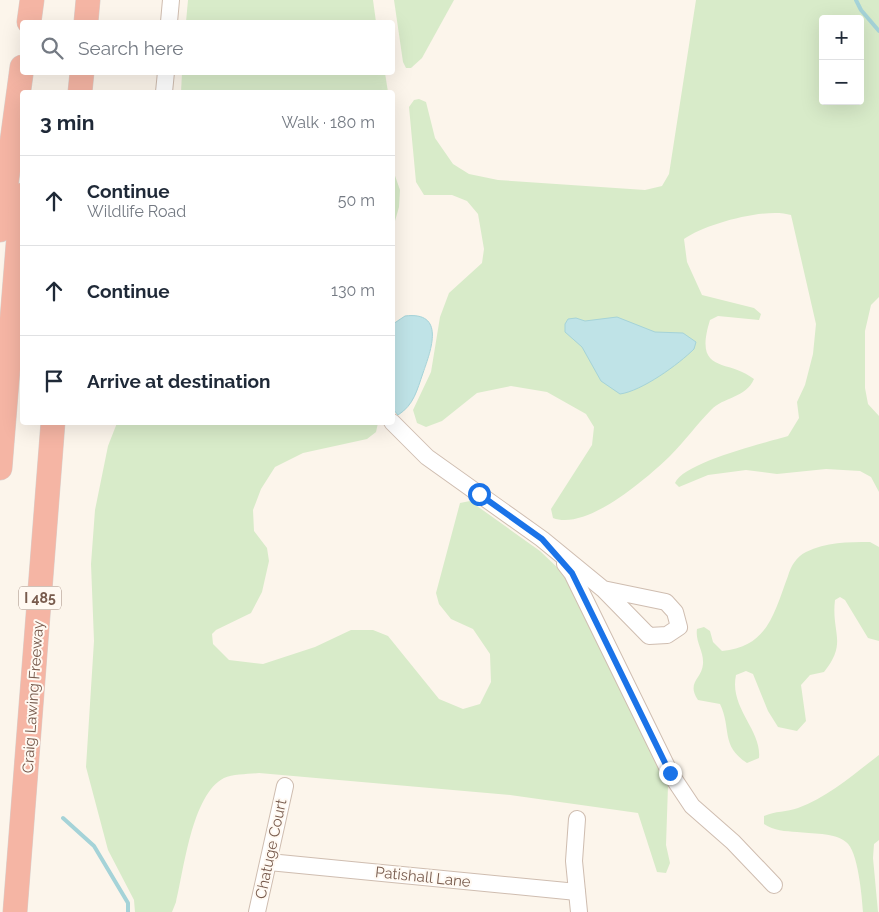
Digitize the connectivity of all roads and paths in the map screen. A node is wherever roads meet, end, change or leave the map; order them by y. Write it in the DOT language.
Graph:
graph roads {
  1 [pos="32,0"];
  2 [pos="36,0"];
  3 [pos="88,0"];
  4 [pos="171,0"];
  5 [pos="29,20"];
  6 [pos="35,20"];
  7 [pos="86,20"];
  8 [pos="170,20"];
  9 [pos="21,75"];
  10 [pos="32,75"];
  11 [pos="82,75"];
  12 [pos="166,75"];
  13 [pos="31,90"];
  14 [pos="80,90"];
  15 [pos="164,90"];
  16 [pos="20,220"];
  17 [pos="0,230"];
  18 [pos="53,425"];
  19 [pos="395,425"];
  20 [pos="0,468"];
  21 [pos="554,551"];
  22 [pos="603,589"];
  23 [pos="284,786"];
  24 [pos="576,819"];
  25 [pos="269,862"];
  26 [pos="774,885"];
  27 [pos="577,892"];
  28 [pos="15,912"];
  29 [pos="257,912"];
  30 [pos="579,912"];
  1 -- 5 [label="highway"];
  2 -- 6 [label="highway"];
  3 -- 7 [label="highway"];
  4 -- 8 [label="street"];
  9 -- 17 [label="highway"];
  10 -- 13 [label="highway"];
  11 -- 14 [label="highway"];
  12 -- 15 [label="street"];
  16 -- 20 [label="highway"];
  18 -- 28 [label="highway, Craig Lawing Freeway / I 485"];
  19 -- 21 [label="street"];
  21 -- 22 [label="street"];
  21 -- 26 [label="street"];
  23 -- 25 [label="street, Chatuge Court"];
  24 -- 27 [label="street"];
  25 -- 27 [label="street, Patishall Lane"];
  25 -- 29 [label="street, Chatuge Court"];
  27 -- 30 [label="street"];
}
